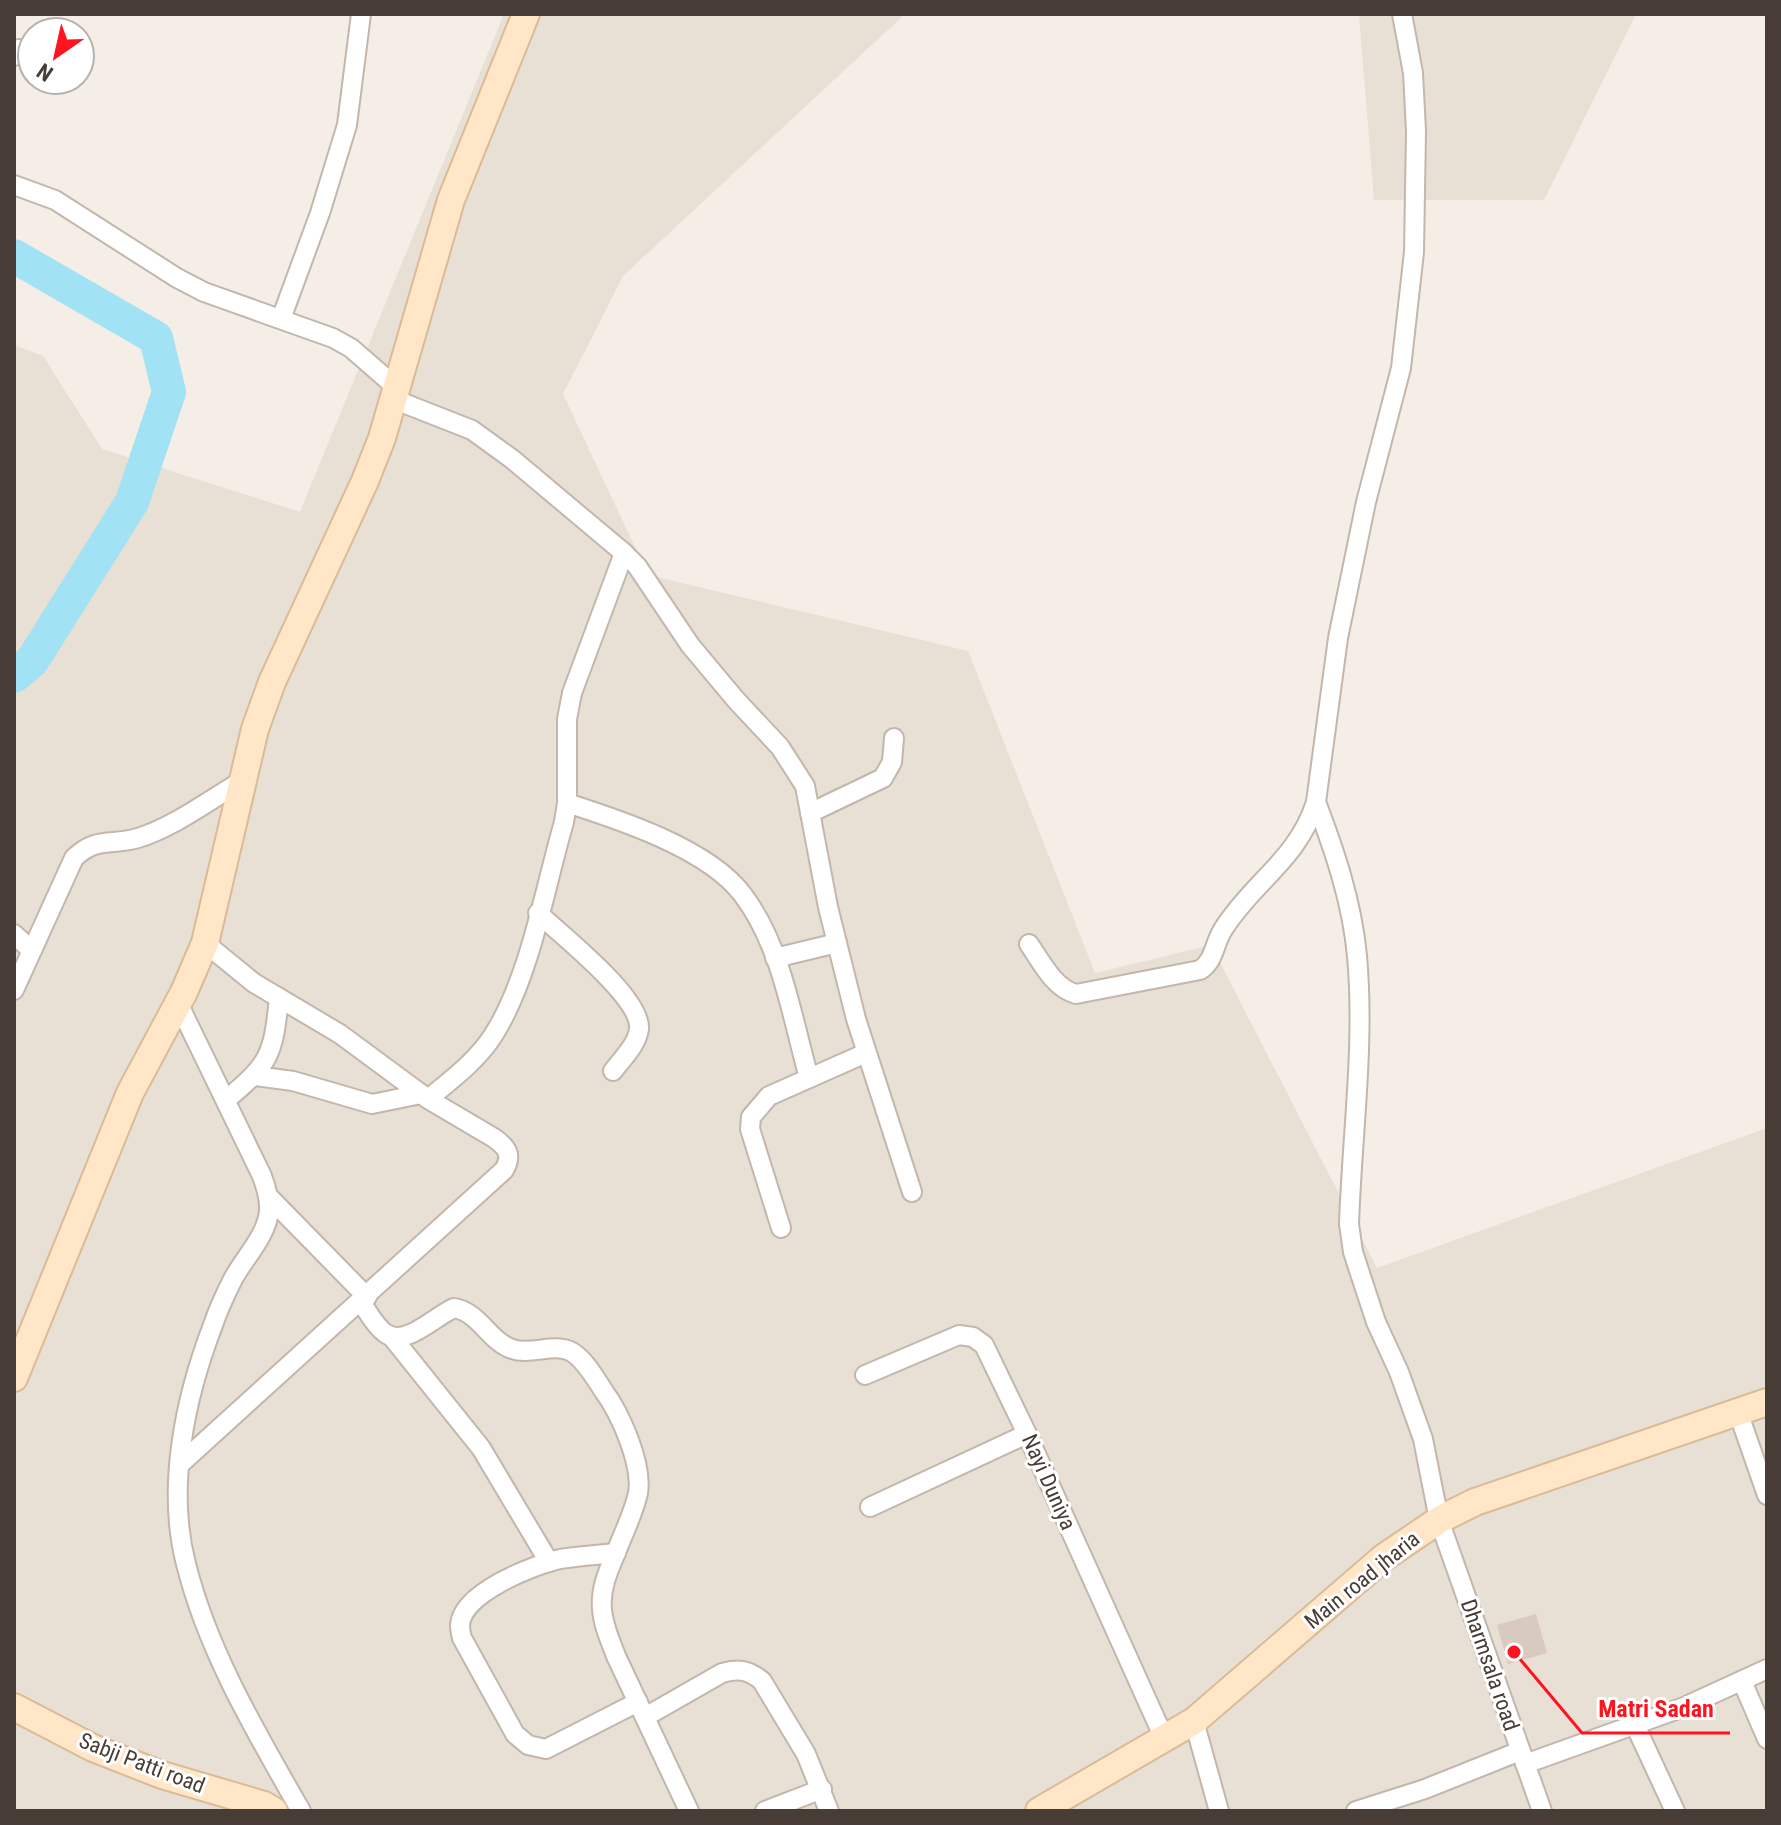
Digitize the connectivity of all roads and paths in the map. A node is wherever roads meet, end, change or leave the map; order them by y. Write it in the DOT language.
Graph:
graph roads {
  1 [pos="361,14"];
  2 [pos="526,14"];
  3 [pos="1402,14"];
  4 [pos="14,185"];
  5 [pos="281,319"];
  6 [pos="395,393"];
  7 [pos="624,553"];
  8 [pos="894,738"];
  9 [pos="242,781"];
  10 [pos="1316,802"];
  11 [pos="567,803"];
  12 [pos="810,813"];
  13 [pos="538,913"];
  14 [pos="14,934"];
  15 [pos="205,943"];
  16 [pos="837,943"];
  17 [pos="1029,944"];
  18 [pos="31,950"];
  19 [pos="775,958"];
  20 [pos="14,990"];
  21 [pos="279,998"];
  22 [pos="178,1003"];
  23 [pos="866,1053"];
  24 [pos="613,1071"];
  25 [pos="255,1076"];
  26 [pos="809,1078"];
  27 [pos="425,1097"];
  28 [pos="226,1100"];
  29 [pos="912,1192"];
  30 [pos="268,1196"];
  31 [pos="781,1228"];
  32 [pos="364,1300"];
  33 [pos="392,1337"];
  34 [pos="865,1375"];
  35 [pos="14,1378"];
  36 [pos="1767,1402"];
  37 [pos="1738,1412"];
  38 [pos="1027,1434"];
  39 [pos="179,1465"];
  40 [pos="1767,1495"];
  41 [pos="870,1507"];
  42 [pos="1439,1520"];
  43 [pos="616,1553"];
  44 [pos="549,1562"];
  45 [pos="1767,1669"];
  46 [pos="1742,1681"];
  47 [pos="14,1707"];
  48 [pos="641,1709"];
  49 [pos="1194,1721"];
  50 [pos="1635,1725"];
  51 [pos="1164,1738"];
  52 [pos="1767,1739"];
  53 [pos="1523,1758"];
  54 [pos="822,1789"];
  55 [pos="274,1811"];
  56 [pos="301,1811"];
  57 [pos="689,1811"];
  58 [pos="765,1811"];
  59 [pos="829,1811"];
  60 [pos="1039,1811"];
  61 [pos="1219,1811"];
  62 [pos="1356,1811"];
  63 [pos="1542,1811"];
  64 [pos="1675,1811"];
  1 -- 5 [label="street"];
  2 -- 6 [label="street"];
  3 -- 10 [label="street"];
  4 -- 5 [label="street"];
  5 -- 6 [label="street"];
  6 -- 7 [label="street"];
  6 -- 9 [label="street"];
  7 -- 11 [label="street"];
  7 -- 12 [label="street"];
  8 -- 12 [label="street"];
  9 -- 15 [label="street"];
  9 -- 18 [label="street"];
  10 -- 17 [label="street"];
  10 -- 42 [label="street, Dharmsala road"];
  11 -- 13 [label="street"];
  11 -- 19 [label="street"];
  12 -- 16 [label="street"];
  13 -- 24 [label="street"];
  13 -- 27 [label="street"];
  14 -- 18 [label="street"];
  15 -- 21 [label="street"];
  15 -- 22 [label="street"];
  16 -- 19 [label="street"];
  16 -- 23 [label="street"];
  18 -- 20 [label="street"];
  19 -- 26 [label="street"];
  21 -- 25 [label="street"];
  21 -- 27 [label="street"];
  22 -- 28 [label="street"];
  22 -- 35 [label="street"];
  23 -- 26 [label="street"];
  23 -- 29 [label="street"];
  25 -- 27 [label="street"];
  25 -- 28 [label="street"];
  26 -- 31 [label="street"];
  27 -- 32 [label="street"];
  28 -- 30 [label="street"];
  30 -- 32 [label="street"];
  30 -- 39 [label="street"];
  32 -- 33 [label="street"];
  32 -- 39 [label="street"];
  33 -- 43 [label="street"];
  33 -- 44 [label="street"];
  34 -- 38 [label="street, Nayi Duniya"];
  36 -- 37 [label="street, Main road jharia"];
  37 -- 40 [label="street"];
  37 -- 42 [label="street, Main road jharia"];
  38 -- 41 [label="street"];
  38 -- 51 [label="street, Nayi Duniya"];
  39 -- 56 [label="street"];
  42 -- 49 [label="street, Main road jharia"];
  42 -- 53 [label="street, Dharmsala road"];
  43 -- 44 [label="street"];
  43 -- 48 [label="street"];
  44 -- 48 [label="street"];
  45 -- 46 [label="street"];
  46 -- 50 [label="street"];
  46 -- 52 [label="street"];
  47 -- 55 [label="street, Sabji Patti road"];
  48 -- 54 [label="street"];
  48 -- 57 [label="street"];
  49 -- 51 [label="street, Main road jharia"];
  49 -- 61 [label="street"];
  50 -- 53 [label="street"];
  50 -- 64 [label="street"];
  51 -- 60 [label="street, Main road jharia"];
  53 -- 62 [label="street"];
  53 -- 63 [label="street, Dharmsala road"];
  54 -- 58 [label="street"];
  54 -- 59 [label="street"];
}
